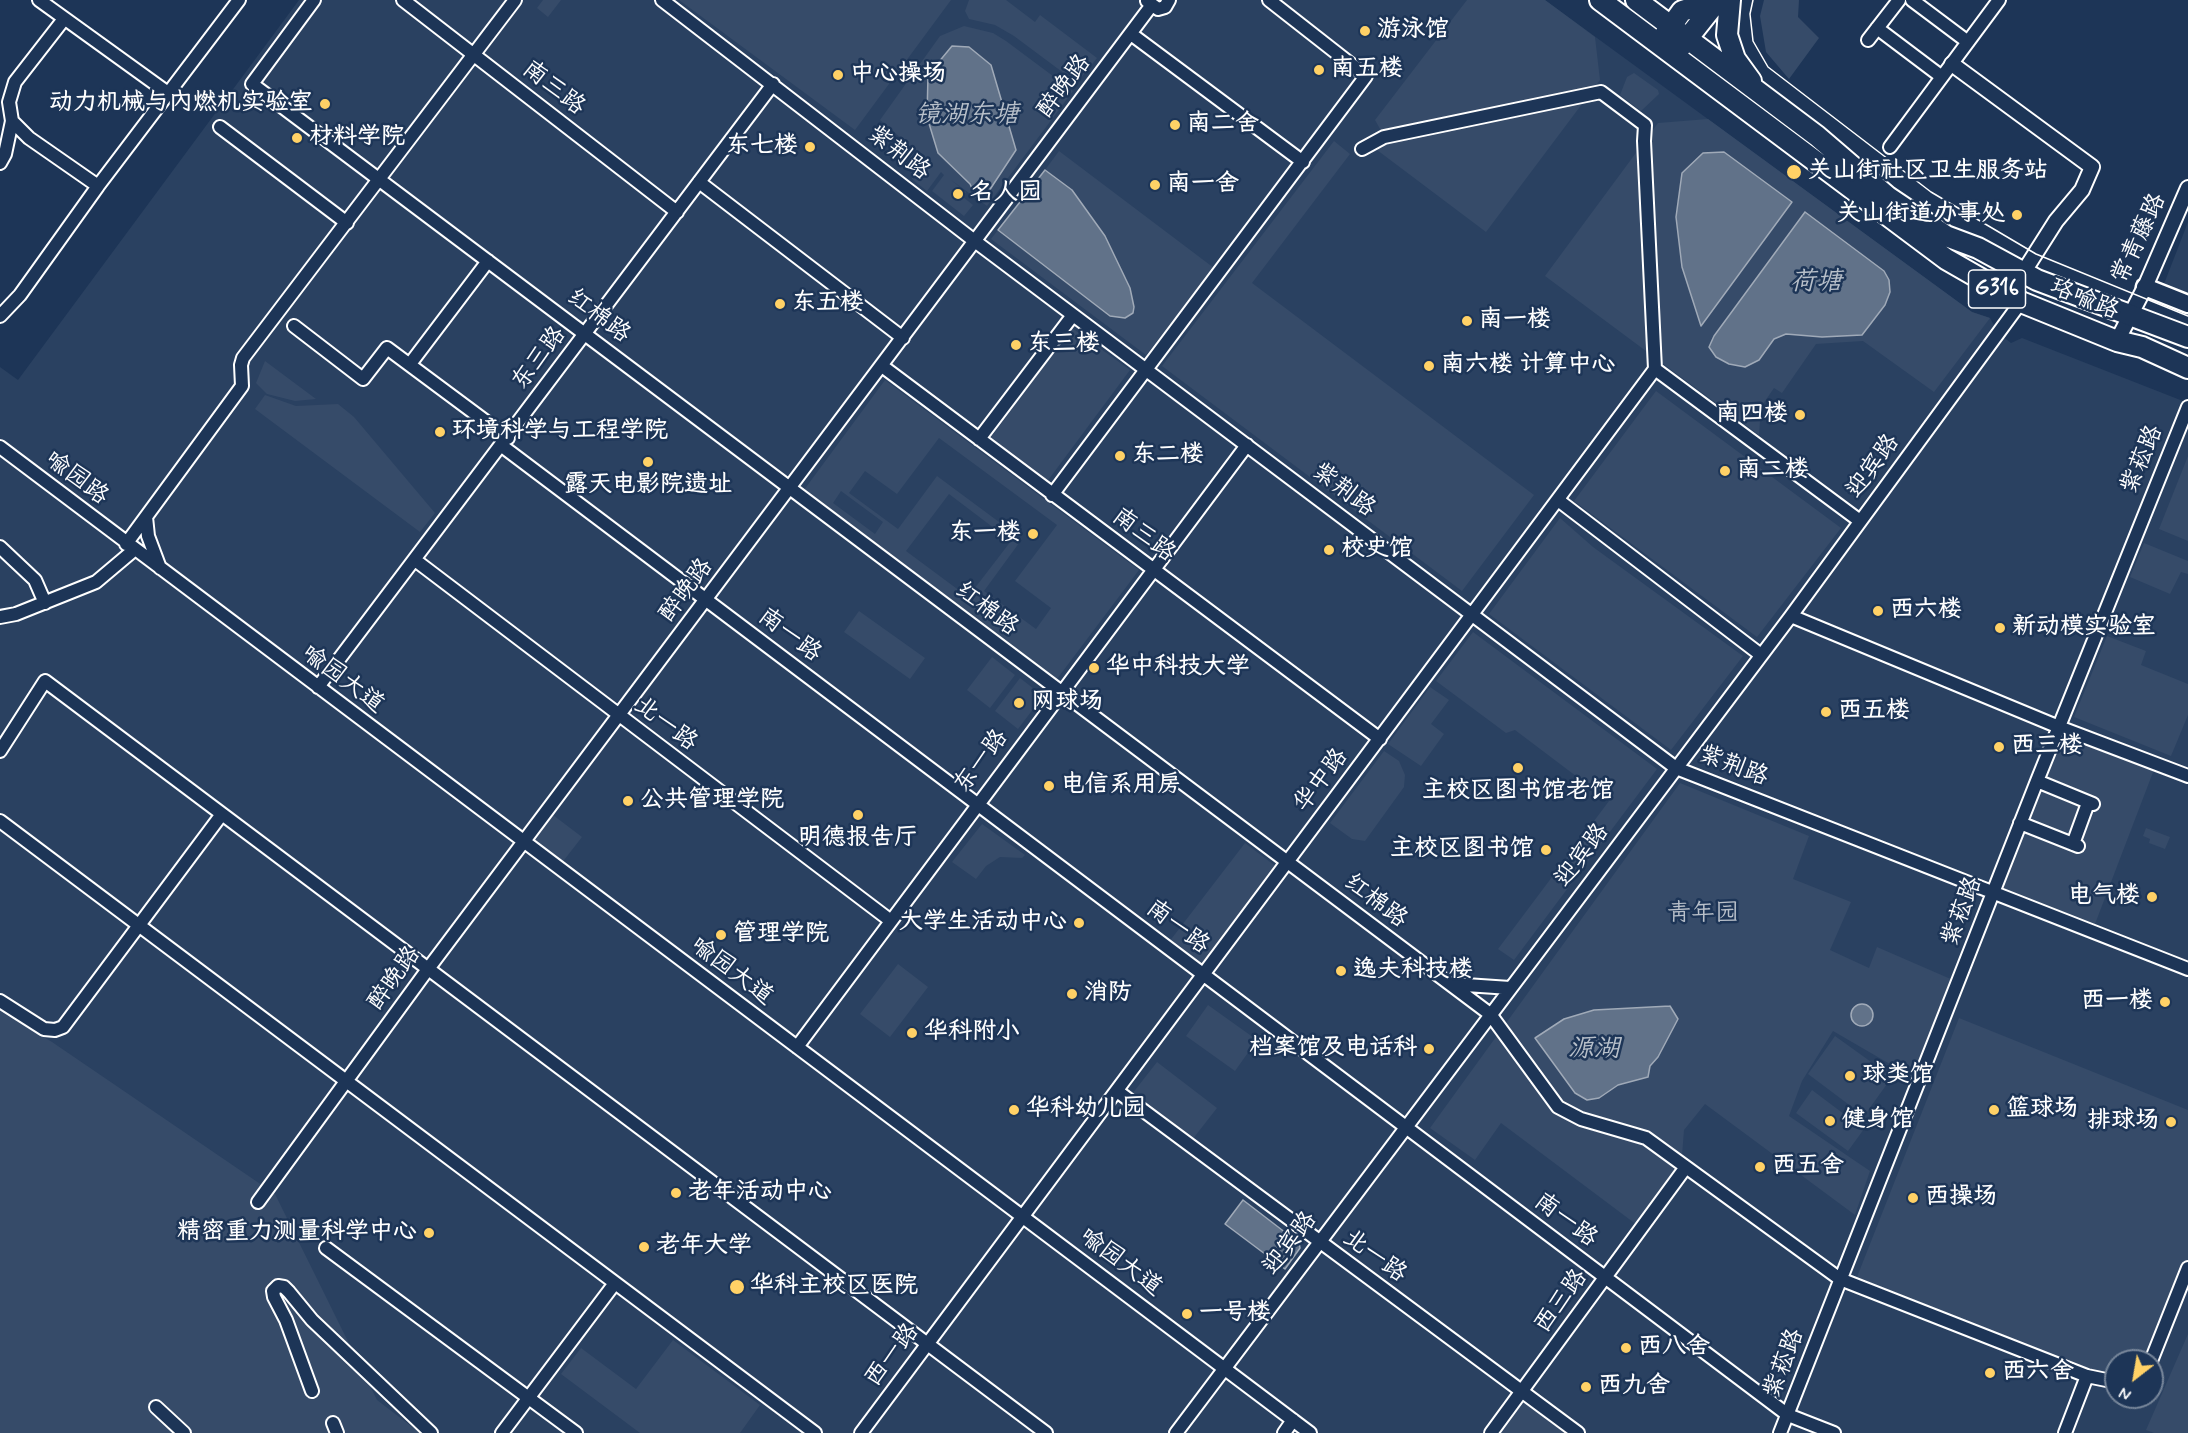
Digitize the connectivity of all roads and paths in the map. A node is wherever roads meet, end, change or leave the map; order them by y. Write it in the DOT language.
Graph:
graph roads {
  1 [pos="39,0"];
  2 [pos="239,0"];
  3 [pos="314,0"];
  4 [pos="403,0"];
  5 [pos="514,0"];
  6 [pos="662,0"];
  7 [pos="1169,0"];
  8 [pos="1269,0"];
  9 [pos="1600,0"];
  10 [pos="1636,0"];
  11 [pos="1698,0"];
  12 [pos="1718,0"];
  13 [pos="1730,0"];
  14 [pos="1899,0"];
  15 [pos="1912,0"];
  16 [pos="1993,2"];
  17 [pos="1149,3"];
  18 [pos="64,19"];
  19 [pos="1670,27"];
  20 [pos="1877,28"];
  21 [pos="1131,33"];
  22 [pos="1687,39"];
  23 [pos="1868,40"];
  24 [pos="1968,42"];
  25 [pos="1658,44"];
  26 [pos="474,53"];
  27 [pos="1674,56"];
  28 [pos="1952,64"];
  29 [pos="1942,77"];
  30 [pos="773,84"];
  31 [pos="0,90"];
  32 [pos="168,93"];
  33 [pos="1767,99"];
  34 [pos="9,102"];
  35 [pos="12,121"];
  36 [pos="220,127"];
  37 [pos="1890,147"];
  38 [pos="1362,149"];
  39 [pos="1303,162"];
  40 [pos="0,164"];
  41 [pos="380,180"];
  42 [pos="699,182"];
  43 [pos="98,186"];
  44 [pos="2188,188"];
  45 [pos="677,212"];
  46 [pos="347,223"];
  47 [pos="976,242"];
  48 [pos="488,261"];
  49 [pos="2023,273"];
  50 [pos="2145,287"];
  51 [pos="2021,302"];
  52 [pos="2188,304"];
  53 [pos="2,311"];
  54 [pos="2130,313"];
  55 [pos="1073,315"];
  56 [pos="294,326"];
  57 [pos="586,334"];
  58 [pos="2188,337"];
  59 [pos="903,338"];
  60 [pos="2117,341"];
  61 [pos="410,364"];
  62 [pos="882,366"];
  63 [pos="2188,368"];
  64 [pos="1145,369"];
  65 [pos="1655,369"];
  66 [pos="2188,407"];
  67 [pos="979,439"];
  68 [pos="505,442"];
  69 [pos="1246,445"];
  70 [pos="0,447"];
  71 [pos="790,488"];
  72 [pos="1052,495"];
  73 [pos="1558,500"];
  74 [pos="146,517"];
  75 [pos="1860,522"];
  76 [pos="0,547"];
  77 [pos="130,547"];
  78 [pos="415,560"];
  79 [pos="161,570"];
  80 [pos="1153,570"];
  81 [pos="706,600"];
  82 [pos="45,603"];
  83 [pos="1472,614"];
  84 [pos="1791,616"];
  85 [pos="0,617"];
  86 [pos="1761,655"];
  87 [pos="318,687"];
  88 [pos="1061,692"];
  89 [pos="618,716"];
  90 [pos="2059,727"];
  91 [pos="1380,739"];
  92 [pos="0,751"];
  93 [pos="1676,768"];
  94 [pos="2188,776"];
  95 [pos="2037,781"];
  96 [pos="977,804"];
  97 [pos="222,814"];
  98 [pos="0,821"];
  99 [pos="2020,823"];
  100 [pos="524,842"];
  101 [pos="1287,862"];
  102 [pos="1993,892"];
  103 [pos="891,921"];
  104 [pos="139,925"];
  105 [pos="428,969"];
  106 [pos="2188,969"];
  107 [pos="1204,975"];
  108 [pos="1450,984"];
  109 [pos="1510,988"];
  110 [pos="0,1001"];
  111 [pos="1491,1014"];
  112 [pos="797,1047"];
  113 [pos="346,1081"];
  114 [pos="1117,1091"];
  115 [pos="1406,1127"];
  116 [pos="1686,1167"];
  117 [pos="258,1202"];
  118 [pos="1023,1217"];
  119 [pos="1319,1242"];
  120 [pos="326,1248"];
  121 [pos="2188,1269"];
  122 [pos="1606,1278"];
  123 [pos="1840,1279"];
  124 [pos="615,1283"];
  125 [pos="928,1344"];
  126 [pos="2156,1349"];
  127 [pos="1224,1368"];
  128 [pos="2088,1376"];
  129 [pos="2104,1379"];
  130 [pos="312,1391"];
  131 [pos="1522,1392"];
  132 [pos="529,1398"];
  133 [pos="156,1407"];
  134 [pos="1788,1415"];
  135 [pos="1293,1420"];
  136 [pos="184,1433"];
  137 [pos="431,1433"];
  138 [pos="502,1433"];
  139 [pos="576,1433"];
  140 [pos="815,1433"];
  141 [pos="861,1433"];
  142 [pos="1046,1433"];
  143 [pos="1176,1433"];
  144 [pos="1284,1433"];
  145 [pos="1310,1433"];
  146 [pos="1491,1433"];
  147 [pos="1578,1433"];
  148 [pos="1780,1433"];
  149 [pos="1834,1433"];
  150 [pos="2065,1433"];
  1 -- 18 [label="street"];
  2 -- 32 [label="street"];
  3 -- 41 [label="street, 红棉路"];
  4 -- 26 [label="street, 南三路"];
  5 -- 26 [label="street"];
  6 -- 30 [label="street, 紫荆路"];
  7 -- 17 [label="street, 醉晚路"];
  8 -- 39 [label="street"];
  9 -- 25 [label="highway, G316"];
  10 -- 19 [label="highway, G316"];
  11 -- 19 [label="highway"];
  12 -- 22 [label="highway"];
  13 -- 33 [label="highway"];
  14 -- 20 [label="street"];
  15 -- 24 [label="street"];
  16 -- 24 [label="street"];
  17 -- 21 [label="street, 醉晚路"];
  18 -- 32 [label="street"];
  18 -- 34 [label="street"];
  19 -- 22 [label="highway, G316"];
  19 -- 25 [label="highway"];
  20 -- 23 [label="street"];
  20 -- 29 [label="street"];
  21 -- 39 [label="street"];
  21 -- 47 [label="street, 醉晚路"];
  22 -- 27 [label="highway"];
  22 -- 33 [label="highway, 珞喻路 / G316"];
  24 -- 28 [label="street"];
  25 -- 27 [label="highway, G316"];
  26 -- 41 [label="street"];
  26 -- 45 [label="street, 南三路"];
  27 -- 51 [label="highway, 珞喻路 / G316"];
  28 -- 29 [label="street"];
  28 -- 49 [label="street"];
  29 -- 37 [label="street"];
  30 -- 42 [label="street, 东三路"];
  30 -- 47 [label="street, 紫荆路"];
  31 -- 34 [label="street"];
  32 -- 43 [label="street"];
  33 -- 49 [label="highway, 珞喻路 / G316"];
  34 -- 35 [label="street"];
  35 -- 40 [label="street"];
  35 -- 43 [label="street"];
  36 -- 46 [label="street"];
  38 -- 65 [label="street"];
  39 -- 64 [label="street"];
  41 -- 46 [label="street"];
  41 -- 48 [label="street, 红棉路"];
  42 -- 45 [label="street, 东三路"];
  42 -- 59 [label="street"];
  43 -- 53 [label="street"];
  44 -- 50 [label="street, 常青藤路"];
  45 -- 57 [label="street, 东三路"];
  46 -- 74 [label="street"];
  47 -- 55 [label="street, 紫荆路"];
  47 -- 59 [label="street, 醉晚路"];
  48 -- 57 [label="street, 红棉路"];
  48 -- 61 [label="street"];
  49 -- 54 [label="highway, 珞喻路 / G316"];
  50 -- 52 [label="main road"];
  50 -- 54 [label="street, 常青藤路"];
  51 -- 60 [label="highway, 珞喻路 / G316"];
  51 -- 75 [label="street, 迎宾路"];
  54 -- 58 [label="highway, 珞喻路 / G316"];
  54 -- 60 [label="street, 常青藤路"];
  55 -- 64 [label="street, 紫荆路"];
  55 -- 67 [label="street"];
  56 -- 61 [label="street, 南一路"];
  57 -- 68 [label="street, 东三路"];
  57 -- 71 [label="street, 红棉路"];
  59 -- 62 [label="street, 醉晚路"];
  60 -- 63 [label="highway, 珞喻路 / G316"];
  61 -- 68 [label="street, 南一路"];
  62 -- 67 [label="street, 南三路"];
  62 -- 71 [label="street, 醉晚路"];
  64 -- 69 [label="street, 紫荆路"];
  64 -- 72 [label="street"];
  65 -- 73 [label="street, 华中路"];
  65 -- 75 [label="street"];
  66 -- 90 [label="street, 紫菘路"];
  67 -- 72 [label="street, 南三路"];
  68 -- 78 [label="street, 东三路"];
  68 -- 81 [label="street, 南一路"];
  69 -- 80 [label="street, 东一路"];
  69 -- 83 [label="street, 紫荆路"];
  70 -- 77 [label="street, 喻园路"];
  71 -- 81 [label="street, 醉晚路"];
  71 -- 88 [label="street, 红棉路"];
  72 -- 80 [label="street, 南三路"];
  73 -- 83 [label="street, 华中路"];
  73 -- 86 [label="street"];
  74 -- 77 [label="street"];
  74 -- 79 [label="street"];
  75 -- 84 [label="street, 迎宾路"];
  76 -- 82 [label="street"];
  77 -- 79 [label="street, 喻园大道"];
  77 -- 82 [label="street"];
  78 -- 87 [label="street, 东三路"];
  78 -- 89 [label="street, 北一路"];
  79 -- 87 [label="street, 喻园大道"];
  80 -- 88 [label="street, 东一路"];
  80 -- 91 [label="street, 南三路"];
  81 -- 89 [label="street, 醉晚路"];
  81 -- 96 [label="street, 南一路"];
  82 -- 85 [label="street"];
  83 -- 91 [label="street, 华中路"];
  83 -- 93 [label="street, 紫荆路"];
  84 -- 86 [label="street, 迎宾路"];
  84 -- 90 [label="street"];
  86 -- 93 [label="street, 迎宾路"];
  87 -- 100 [label="street, 喻园大道"];
  88 -- 96 [label="street, 东一路"];
  88 -- 101 [label="street, 红棉路"];
  89 -- 100 [label="street, 醉晚路"];
  89 -- 103 [label="street, 北一路"];
  90 -- 94 [label="street"];
  90 -- 95 [label="street, 紫菘路"];
  91 -- 101 [label="street, 华中路"];
  92 -- 97 [label="street"];
  93 -- 102 [label="street, 紫荆路"];
  93 -- 109 [label="street, 迎宾路"];
  95 -- 99 [label="street, 紫菘路"];
  95 -- 99 [label="street"];
  96 -- 103 [label="street, 东一路"];
  96 -- 107 [label="street, 南一路"];
  97 -- 104 [label="street"];
  97 -- 105 [label="street"];
  98 -- 104 [label="street"];
  99 -- 102 [label="street, 紫菘路"];
  100 -- 105 [label="street, 醉晚路"];
  100 -- 112 [label="street, 喻园大道"];
  101 -- 107 [label="street, 华中路"];
  101 -- 108 [label="street, 红棉路"];
  102 -- 106 [label="street, 紫荆路"];
  102 -- 123 [label="street, 紫菘路"];
  103 -- 112 [label="street, 东一路"];
  104 -- 110 [label="street"];
  104 -- 113 [label="street"];
  105 -- 113 [label="street, 醉晚路"];
  105 -- 125 [label="street"];
  107 -- 114 [label="street, 华中路"];
  107 -- 115 [label="street, 南一路"];
  108 -- 109 [label="street"];
  108 -- 111 [label="street, 红棉路"];
  109 -- 111 [label="street, 迎宾路"];
  111 -- 115 [label="street, 迎宾路"];
  111 -- 116 [label="street, 红棉路"];
  112 -- 118 [label="street, 喻园大道"];
  113 -- 117 [label="street, 醉晚路"];
  113 -- 124 [label="street"];
  114 -- 118 [label="street, 华中路"];
  114 -- 119 [label="street, 北一路"];
  115 -- 119 [label="street, 迎宾路"];
  115 -- 122 [label="street, 南一路"];
  116 -- 122 [label="street, 西三路"];
  116 -- 123 [label="street, 红棉路"];
  118 -- 125 [label="street, 西一路"];
  118 -- 127 [label="street, 喻园大道"];
  119 -- 127 [label="street, 迎宾路"];
  119 -- 131 [label="street, 北一路"];
  120 -- 132 [label="street"];
  121 -- 126 [label="street"];
  122 -- 131 [label="street, 西三路"];
  122 -- 134 [label="street, 南一路"];
  123 -- 128 [label="street, 红棉路"];
  123 -- 134 [label="street, 紫菘路"];
  124 -- 132 [label="street"];
  124 -- 140 [label="street"];
  125 -- 141 [label="street, 西一路"];
  125 -- 142 [label="street"];
  127 -- 135 [label="street, 喻园大道"];
  127 -- 143 [label="street, 迎宾路"];
  128 -- 129 [label="street, 红棉路"];
  128 -- 150 [label="street"];
  130 -- 137 [label="street"];
  131 -- 146 [label="street, 西三路"];
  131 -- 147 [label="street, 北一路"];
  132 -- 138 [label="street"];
  132 -- 139 [label="street"];
  133 -- 136 [label="street"];
  134 -- 148 [label="street, 紫菘路"];
  134 -- 149 [label="street, 南一路"];
  135 -- 144 [label="street"];
  135 -- 145 [label="street, 喻园大道"];
}
